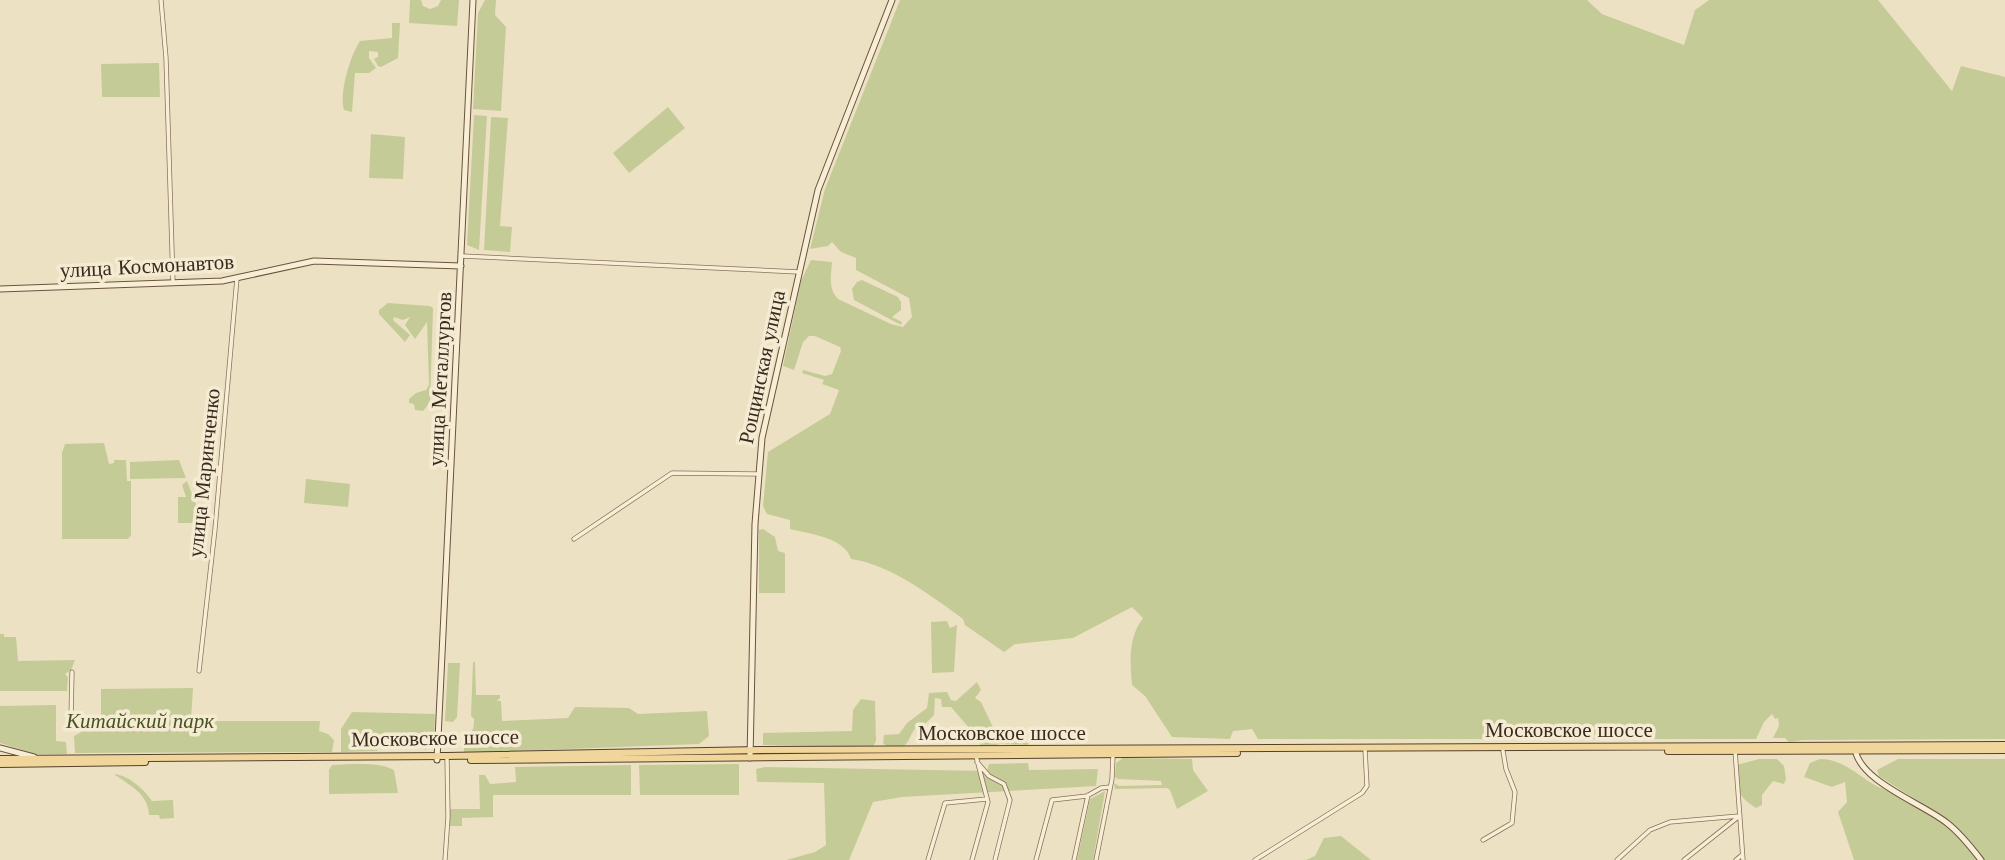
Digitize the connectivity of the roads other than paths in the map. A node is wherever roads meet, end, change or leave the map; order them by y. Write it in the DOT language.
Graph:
graph roads {
  1 [pos="161,0"];
  2 [pos="473,0"];
  3 [pos="892,0"];
  4 [pos="462,256"];
  5 [pos="461,266"];
  6 [pos="799,272"];
  7 [pos="237,278"];
  8 [pos="173,283"];
  9 [pos="0,289"];
  10 [pos="757,474"];
  11 [pos="574,539"];
  12 [pos="199,671"];
  13 [pos="72,672"];
  14 [pos="71,718"];
  15 [pos="2005,747"];
  16 [pos="0,748"];
  17 [pos="1855,748"];
  18 [pos="1365,750"];
  19 [pos="1735,750"];
  20 [pos="1503,751"];
  21 [pos="1114,752"];
  22 [pos="750,754"];
  23 [pos="437,758"];
  24 [pos="447,758"];
  25 [pos="41,759"];
  26 [pos="977,759"];
  27 [pos="0,762"];
  28 [pos="1110,788"];
  29 [pos="1088,795"];
  30 [pos="986,799"];
  31 [pos="1739,817"];
  32 [pos="1483,840"];
  33 [pos="1742,857"];
  34 [pos="445,860"];
  35 [pos="928,860"];
  36 [pos="972,860"];
  37 [pos="995,860"];
  38 [pos="1036,860"];
  39 [pos="1074,860"];
  40 [pos="1096,860"];
  41 [pos="1255,860"];
  42 [pos="1617,860"];
  43 [pos="1684,860"];
  44 [pos="1737,860"];
  45 [pos="1981,860"];
  1 -- 8 [label="street"];
  2 -- 4 [label="main road, улица Металлургов"];
  3 -- 6 [label="main road, Рощинская улица"];
  4 -- 5 [label="main road, улица Металлургов"];
  4 -- 6 [label="street"];
  5 -- 7 [label="main road, улица Космонавтов"];
  5 -- 23 [label="main road, улица Металлургов"];
  6 -- 10 [label="main road, Рощинская улица"];
  7 -- 8 [label="main road, улица Космонавтов"];
  7 -- 12 [label="street, улица Маринченко"];
  8 -- 9 [label="main road, улица Космонавтов"];
  10 -- 11 [label="street"];
  10 -- 22 [label="main road, Рощинская улица"];
  13 -- 14 [label="street"];
  15 -- 17 [label="main road, Московское шоссе"];
  16 -- 25 [label="main road"];
  17 -- 18 [label="main road, Московское шоссе"];
  17 -- 19 [label="main road, Московское шоссе"];
  17 -- 45 [label="main road"];
  18 -- 20 [label="main road, Московское шоссе"];
  18 -- 21 [label="main road, Московское шоссе"];
  18 -- 41 [label="street"];
  19 -- 20 [label="main road, Московское шоссе"];
  19 -- 31 [label="street"];
  20 -- 32 [label="street"];
  21 -- 22 [label="main road, Московское шоссе"];
  21 -- 26 [label="main road, Московское шоссе"];
  21 -- 28 [label="street"];
  22 -- 24 [label="main road, Московское шоссе"];
  22 -- 26 [label="main road, Московское шоссе"];
  23 -- 24 [label="main road, Московское шоссе"];
  23 -- 25 [label="main road, Московское шоссе"];
  23 -- 27 [label="main road, Московское шоссе"];
  24 -- 34 [label="street"];
  25 -- 27 [label="main road, Московское шоссе"];
  26 -- 30 [label="street"];
  26 -- 37 [label="street"];
  28 -- 29 [label="street"];
  28 -- 40 [label="street"];
  29 -- 38 [label="street"];
  29 -- 39 [label="street"];
  30 -- 35 [label="street"];
  30 -- 36 [label="street"];
  31 -- 33 [label="street"];
  31 -- 42 [label="street"];
  31 -- 43 [label="street"];
  33 -- 44 [label="street"];
}
